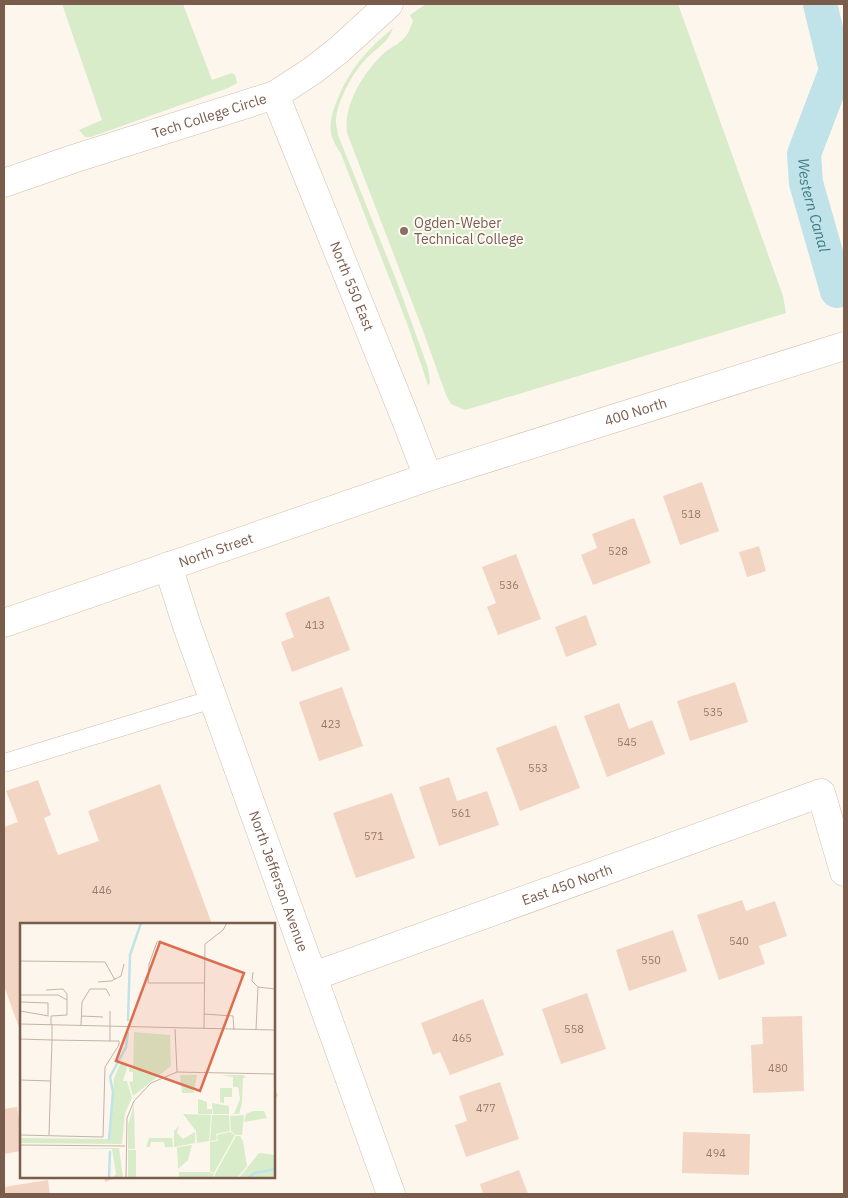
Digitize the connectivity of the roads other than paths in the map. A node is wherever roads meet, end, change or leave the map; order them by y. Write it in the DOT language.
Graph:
graph roads {
  1 [pos="389,4"];
  2 [pos="275,95"];
  3 [pos="4,183"];
  4 [pos="844,346"];
  5 [pos="428,477"];
  6 [pos="168,566"];
  7 [pos="4,623"];
  8 [pos="213,699"];
  9 [pos="4,763"];
  10 [pos="844,872"];
  11 [pos="314,976"];
  12 [pos="391,1194"];
  1 -- 2 [label="street, Tech College Circle"];
  2 -- 3 [label="street, Tech College Circle"];
  2 -- 5 [label="street, North 550 East"];
  4 -- 5 [label="street, 400 North"];
  5 -- 6 [label="street, North Street"];
  6 -- 7 [label="street, North Street"];
  6 -- 8 [label="street, North Jefferson Avenue"];
  8 -- 9 [label="lane"];
  8 -- 11 [label="street, North Jefferson Avenue"];
  10 -- 11 [label="street, East 450 North"];
  11 -- 12 [label="street, North Jefferson Avenue"];
}
